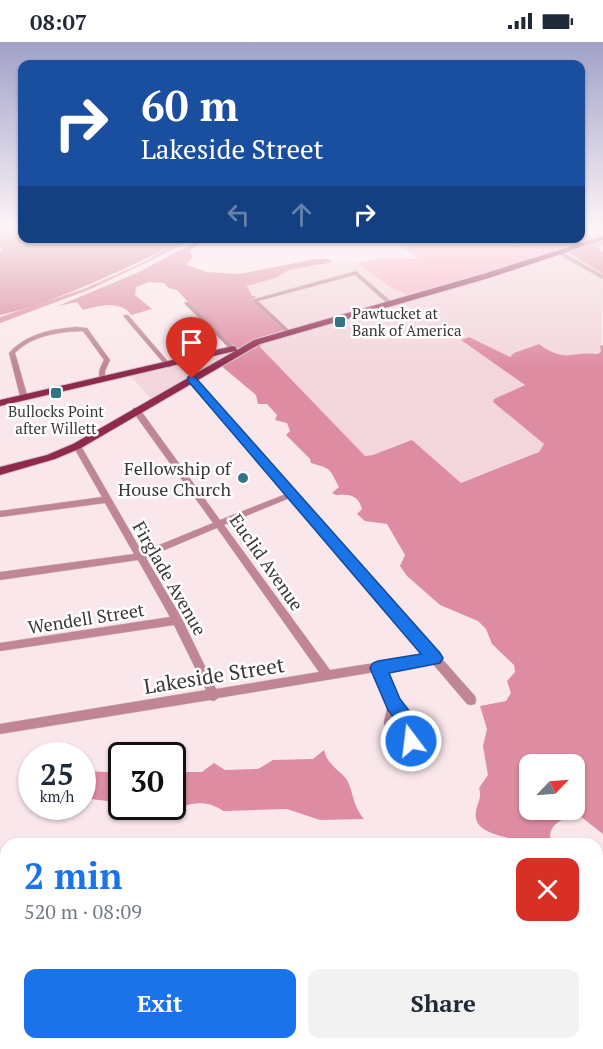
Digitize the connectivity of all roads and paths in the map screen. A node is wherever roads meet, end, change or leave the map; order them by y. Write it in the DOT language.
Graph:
graph roads {
  1 [pos="352,274"];
  2 [pos="357,274"];
  3 [pos="490,274"];
  4 [pos="187,303"];
  5 [pos="391,304"];
  6 [pos="126,316"];
  7 [pos="290,333"];
  8 [pos="235,351"];
  9 [pos="207,357"];
  10 [pos="216,365"];
  11 [pos="169,366"];
  12 [pos="192,379"];
  13 [pos="103,380"];
  14 [pos="24,398"];
  15 [pos="0,403"];
  16 [pos="136,411"];
  17 [pos="77,446"];
  18 [pos="0,471"];
  19 [pos="293,494"];
  20 [pos="105,500"];
  21 [pos="0,514"];
  22 [pos="220,524"];
  23 [pos="138,557"];
  24 [pos="0,576"];
  25 [pos="177,620"];
  26 [pos="0,647"];
  27 [pos="435,658"];
  28 [pos="378,668"];
  29 [pos="328,676"];
  30 [pos="214,696"];
  31 [pos="471,700"];
  32 [pos="394,704"];
  33 [pos="0,729"];
  1 -- 7 [label="street"];
  2 -- 5 [label="street"];
  3 -- 5 [label="main road"];
  4 -- 8 [label="street"];
  5 -- 7 [label="main road"];
  6 -- 11 [label="street"];
  7 -- 8 [label="main road"];
  8 -- 9 [label="main road"];
  8 -- 10 [label="main road"];
  9 -- 10 [label="main road"];
  9 -- 11 [label="main road"];
  10 -- 12 [label="main road"];
  11 -- 13 [label="main road"];
  12 -- 16 [label="main road"];
  12 -- 19 [label="street"];
  13 -- 14 [label="main road"];
  13 -- 14 [label="street"];
  14 -- 15 [label="main road"];
  16 -- 17 [label="main road"];
  16 -- 22 [label="street, Euclid Avenue"];
  17 -- 18 [label="main road"];
  17 -- 20 [label="street, Firglade Avenue"];
  19 -- 22 [label="street"];
  19 -- 27 [label="street"];
  20 -- 21 [label="street"];
  20 -- 23 [label="street, Firglade Avenue"];
  22 -- 23 [label="street"];
  22 -- 29 [label="street, Euclid Avenue"];
  23 -- 24 [label="street"];
  23 -- 25 [label="street, Firglade Avenue"];
  25 -- 26 [label="street, Wendell Street"];
  25 -- 30 [label="street, Firglade Avenue"];
  27 -- 28 [label="street, Lakeside Street"];
  27 -- 31 [label="street"];
  28 -- 29 [label="street, Lakeside Street"];
  28 -- 32 [label="street"];
  29 -- 30 [label="street, Lakeside Street"];
  30 -- 33 [label="street, Lakeside Street"];
}
